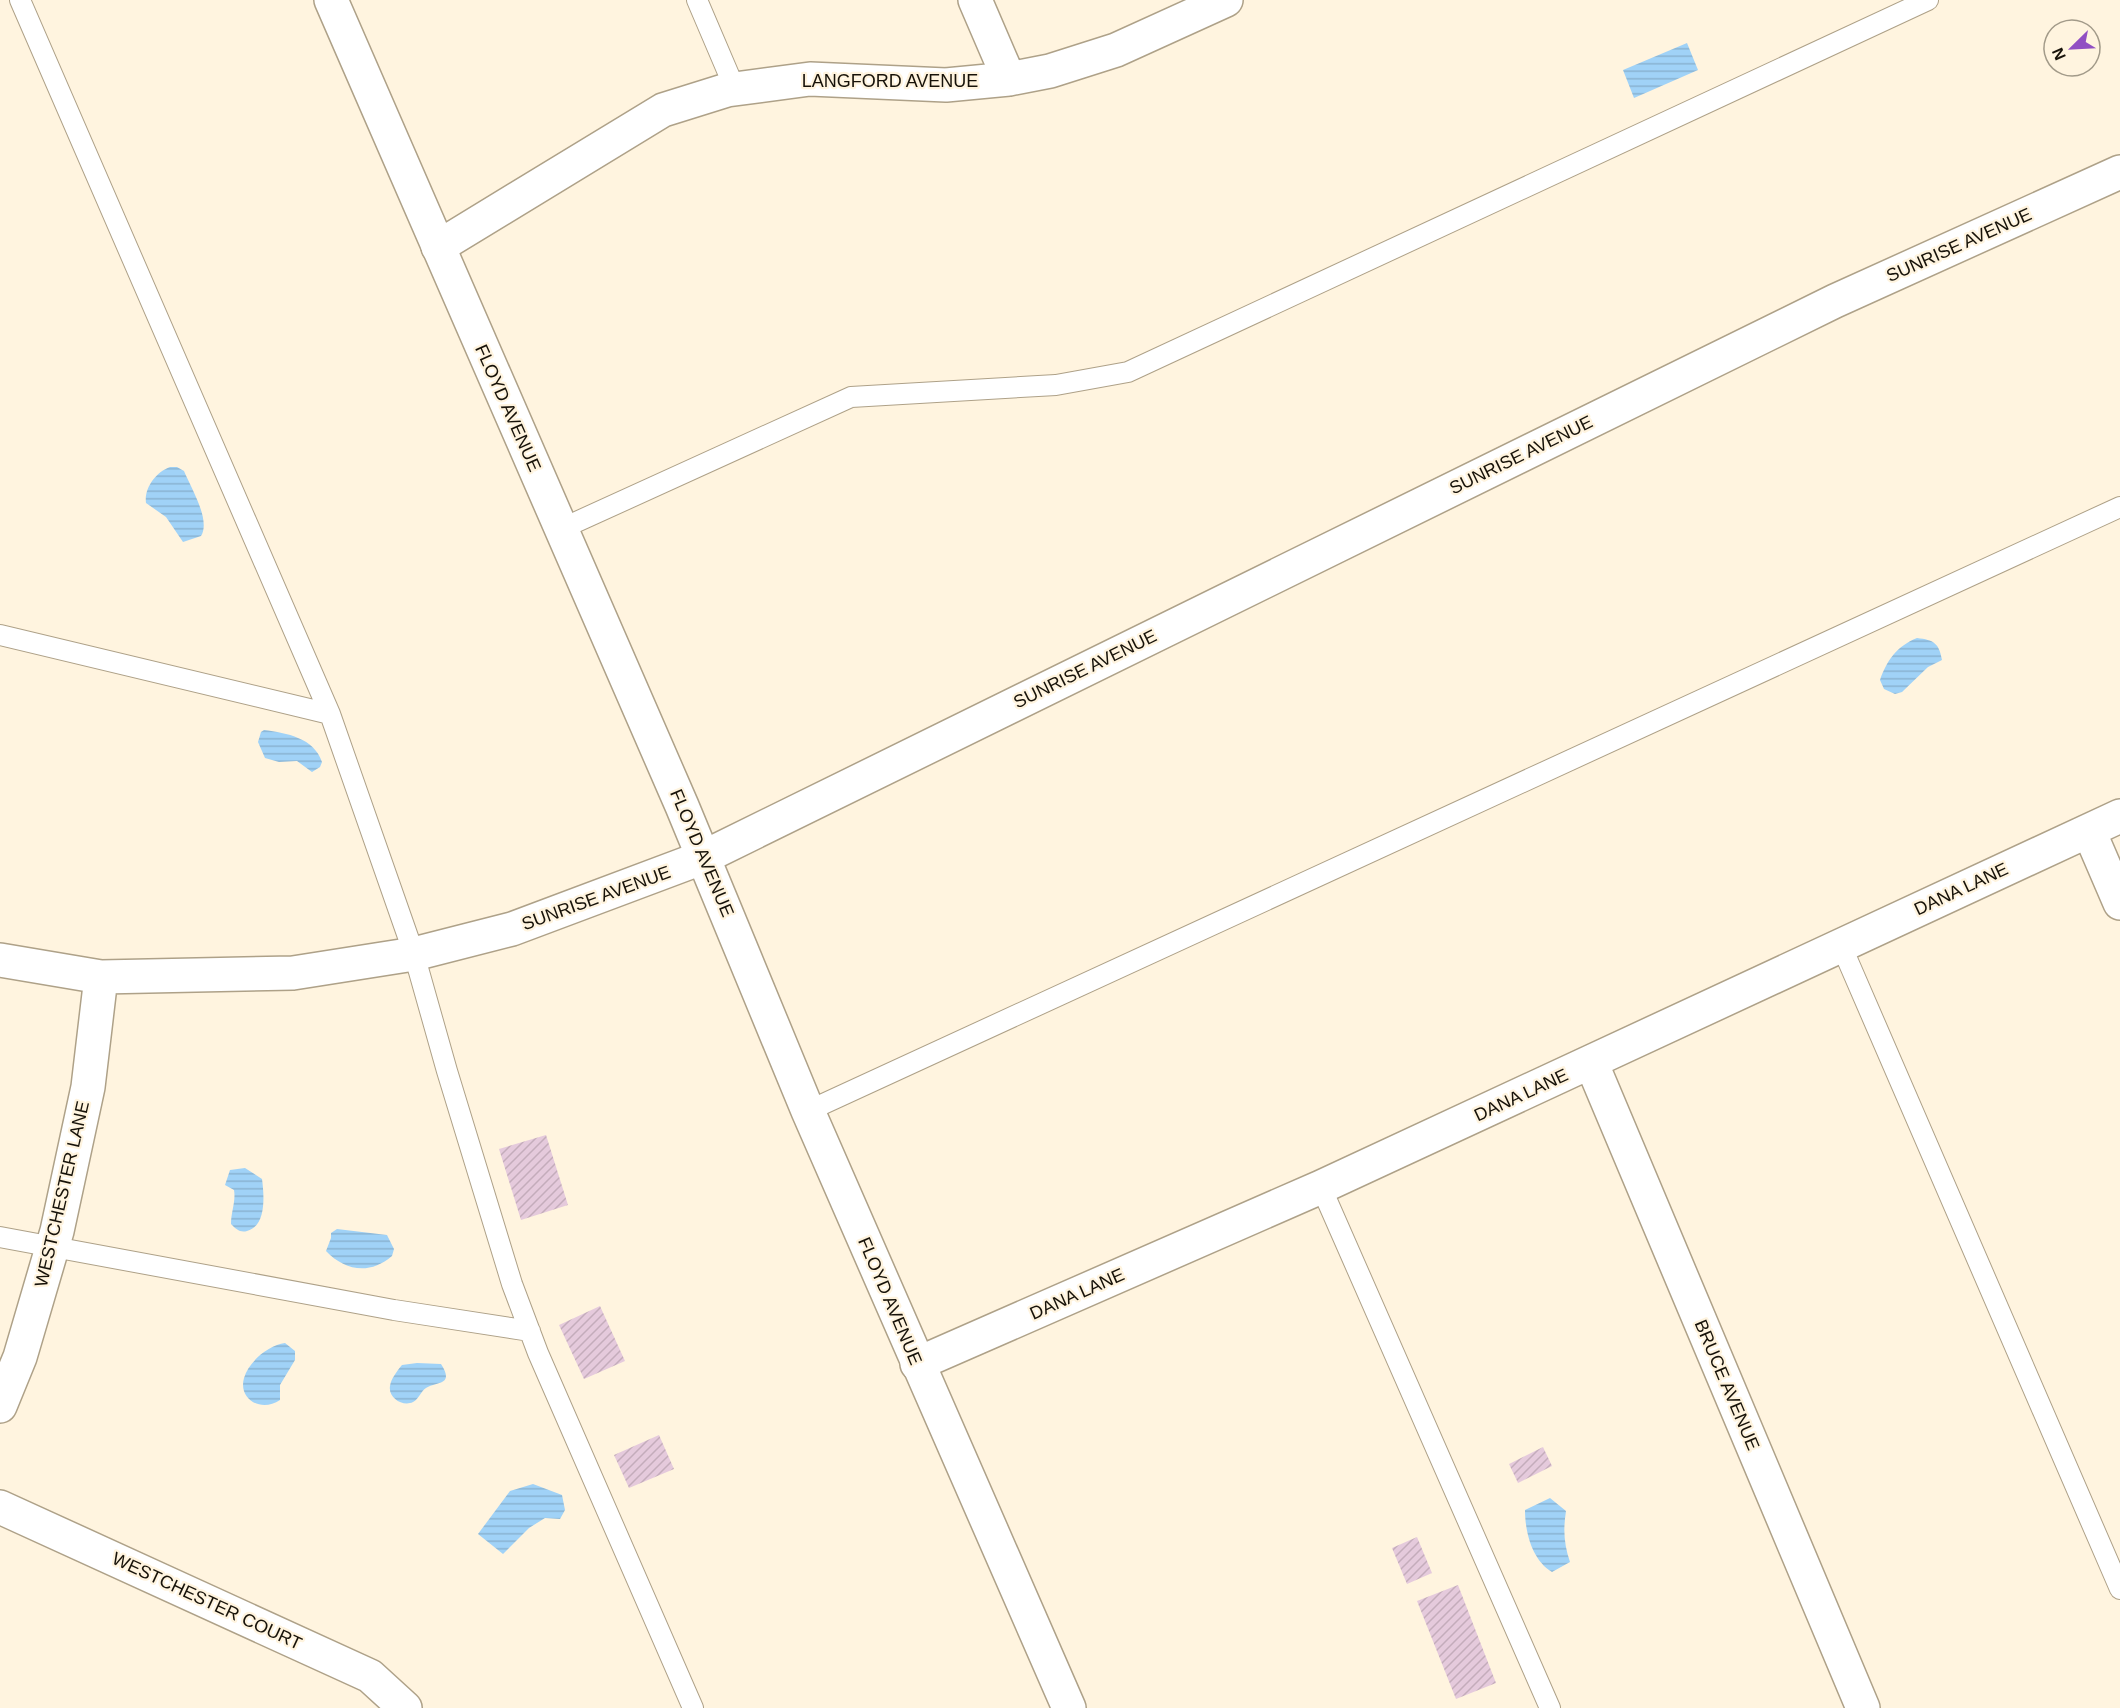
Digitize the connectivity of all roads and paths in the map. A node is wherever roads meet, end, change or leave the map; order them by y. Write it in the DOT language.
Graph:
graph roads {
  1 [pos="20,0"];
  2 [pos="331,0"];
  3 [pos="697,0"];
  4 [pos="975,0"];
  5 [pos="1226,0"];
  6 [pos="1928,0"];
  7 [pos="1009,79"];
  8 [pos="735,89"];
  9 [pos="2120,172"];
  10 [pos="438,247"];
  11 [pos="2120,507"];
  12 [pos="561,529"];
  13 [pos="0,635"];
  14 [pos="330,714"];
  15 [pos="2120,816"];
  16 [pos="2089,831"];
  17 [pos="704,857"];
  18 [pos="2120,903"];
  19 [pos="1841,945"];
  20 [pos="414,954"];
  21 [pos="0,960"];
  22 [pos="101,977"];
  23 [pos="1591,1062"];
  24 [pos="808,1111"];
  25 [pos="1321,1187"];
  26 [pos="0,1238"];
  27 [pos="52,1248"];
  28 [pos="530,1331"];
  29 [pos="917,1364"];
  30 [pos="0,1406"];
  31 [pos="0,1507"];
  32 [pos="2120,1589"];
  33 [pos="405,1708"];
  34 [pos="693,1708"];
  35 [pos="1069,1708"];
  36 [pos="1550,1708"];
  37 [pos="1863,1708"];
  1 -- 14 [label="lane"];
  2 -- 10 [label="street, FLOYD AVENUE"];
  3 -- 8 [label="lane"];
  4 -- 7 [label="street"];
  5 -- 7 [label="street, LANGFORD AVENUE"];
  6 -- 12 [label="lane"];
  7 -- 8 [label="street, LANGFORD AVENUE"];
  8 -- 10 [label="street, LANGFORD AVENUE"];
  9 -- 17 [label="street, SUNRISE AVENUE"];
  10 -- 12 [label="street, FLOYD AVENUE"];
  11 -- 24 [label="lane"];
  12 -- 17 [label="street, FLOYD AVENUE"];
  13 -- 14 [label="lane"];
  14 -- 20 [label="lane"];
  15 -- 16 [label="street, DANA LANE"];
  16 -- 18 [label="street"];
  16 -- 19 [label="street, DANA LANE"];
  17 -- 20 [label="street, SUNRISE AVENUE"];
  17 -- 24 [label="street, FLOYD AVENUE"];
  19 -- 23 [label="street, DANA LANE"];
  19 -- 32 [label="lane"];
  20 -- 22 [label="street, SUNRISE AVENUE"];
  20 -- 28 [label="lane"];
  21 -- 22 [label="street, SUNRISE AVENUE"];
  22 -- 27 [label="street, WESTCHESTER LANE"];
  23 -- 25 [label="street, DANA LANE"];
  23 -- 37 [label="street, BRUCE AVENUE"];
  24 -- 29 [label="street, FLOYD AVENUE"];
  25 -- 29 [label="street, DANA LANE"];
  25 -- 36 [label="lane"];
  26 -- 27 [label="lane"];
  27 -- 28 [label="lane"];
  27 -- 30 [label="street, WESTCHESTER LANE"];
  28 -- 34 [label="lane"];
  29 -- 35 [label="street, FLOYD AVENUE"];
  31 -- 33 [label="street, WESTCHESTER COURT"];
}
